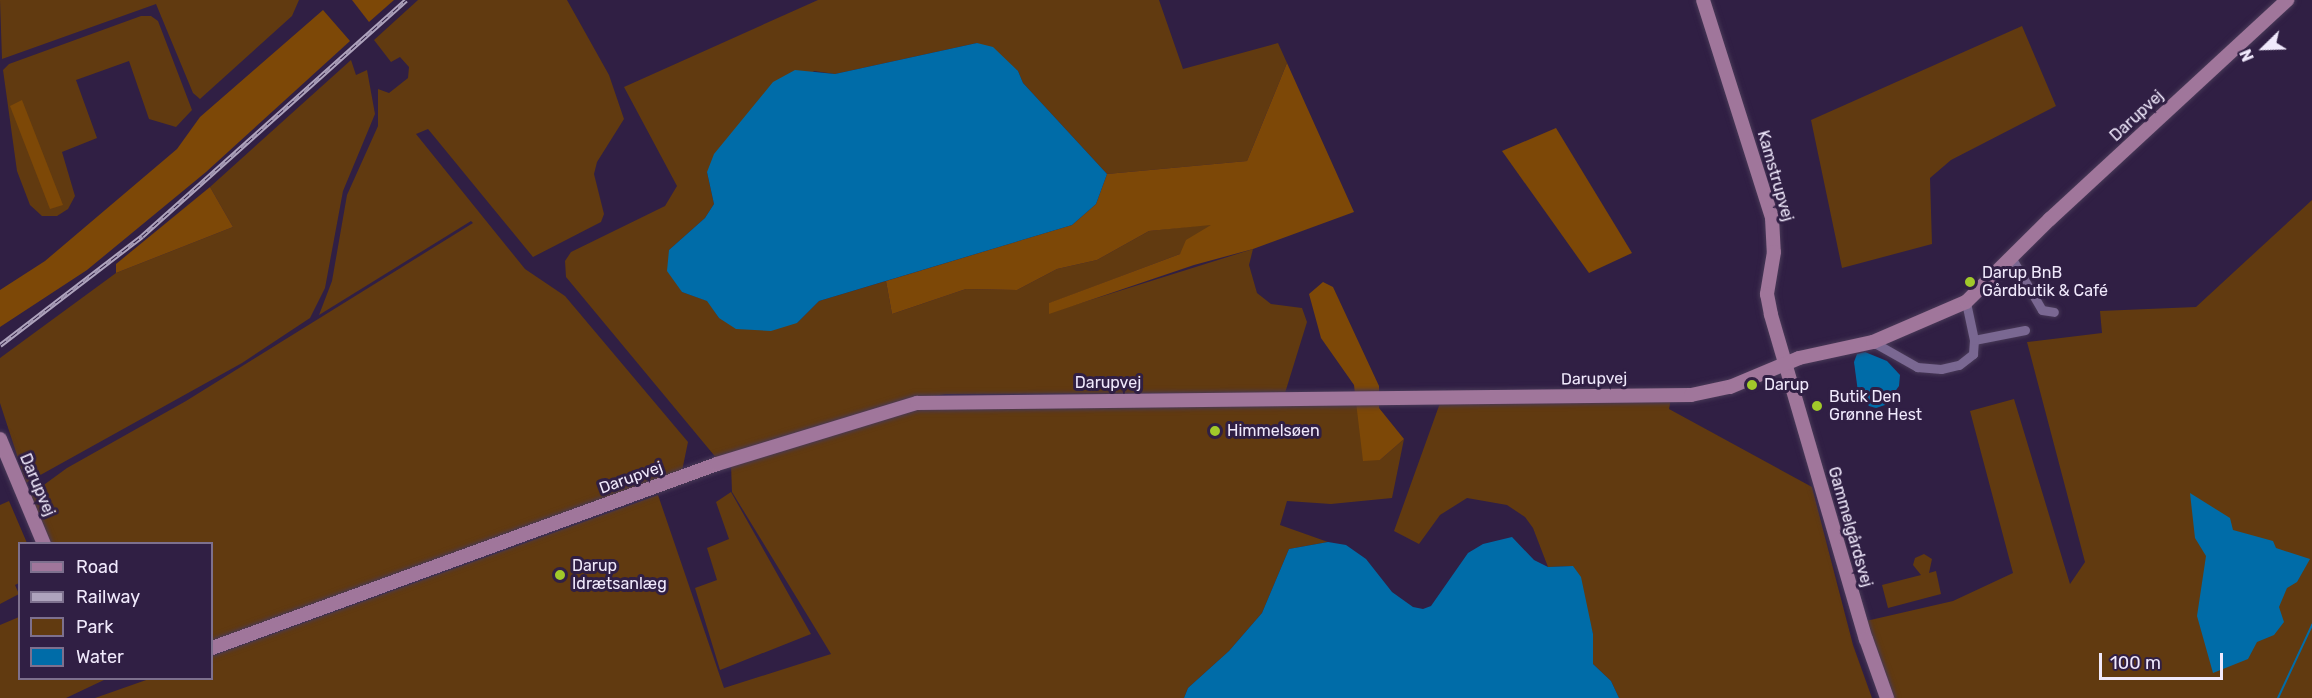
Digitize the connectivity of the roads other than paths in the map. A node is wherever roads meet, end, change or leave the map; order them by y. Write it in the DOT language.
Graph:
graph roads {
  1 [pos="1703,0"];
  2 [pos="2286,0"];
  3 [pos="2011,257"];
  4 [pos="1966,302"];
  5 [pos="2054,312"];
  6 [pos="2025,330"];
  7 [pos="1974,340"];
  8 [pos="1873,342"];
  9 [pos="1787,364"];
  10 [pos="0,439"];
  11 [pos="44,542"];
  12 [pos="213,648"];
  13 [pos="1887,698"];
  1 -- 9 [label="street, Kamstrupvej"];
  2 -- 3 [label="street, Darupvej"];
  3 -- 4 [label="street, Darupvej"];
  3 -- 5 [label="street"];
  4 -- 7 [label="street"];
  4 -- 8 [label="street, Darupvej"];
  6 -- 7 [label="street"];
  7 -- 8 [label="street"];
  8 -- 9 [label="street, Darupvej"];
  9 -- 12 [label="street, Darupvej"];
  9 -- 13 [label="street, Gammelgårdsvej"];
  10 -- 11 [label="street, Darupvej"];
}
